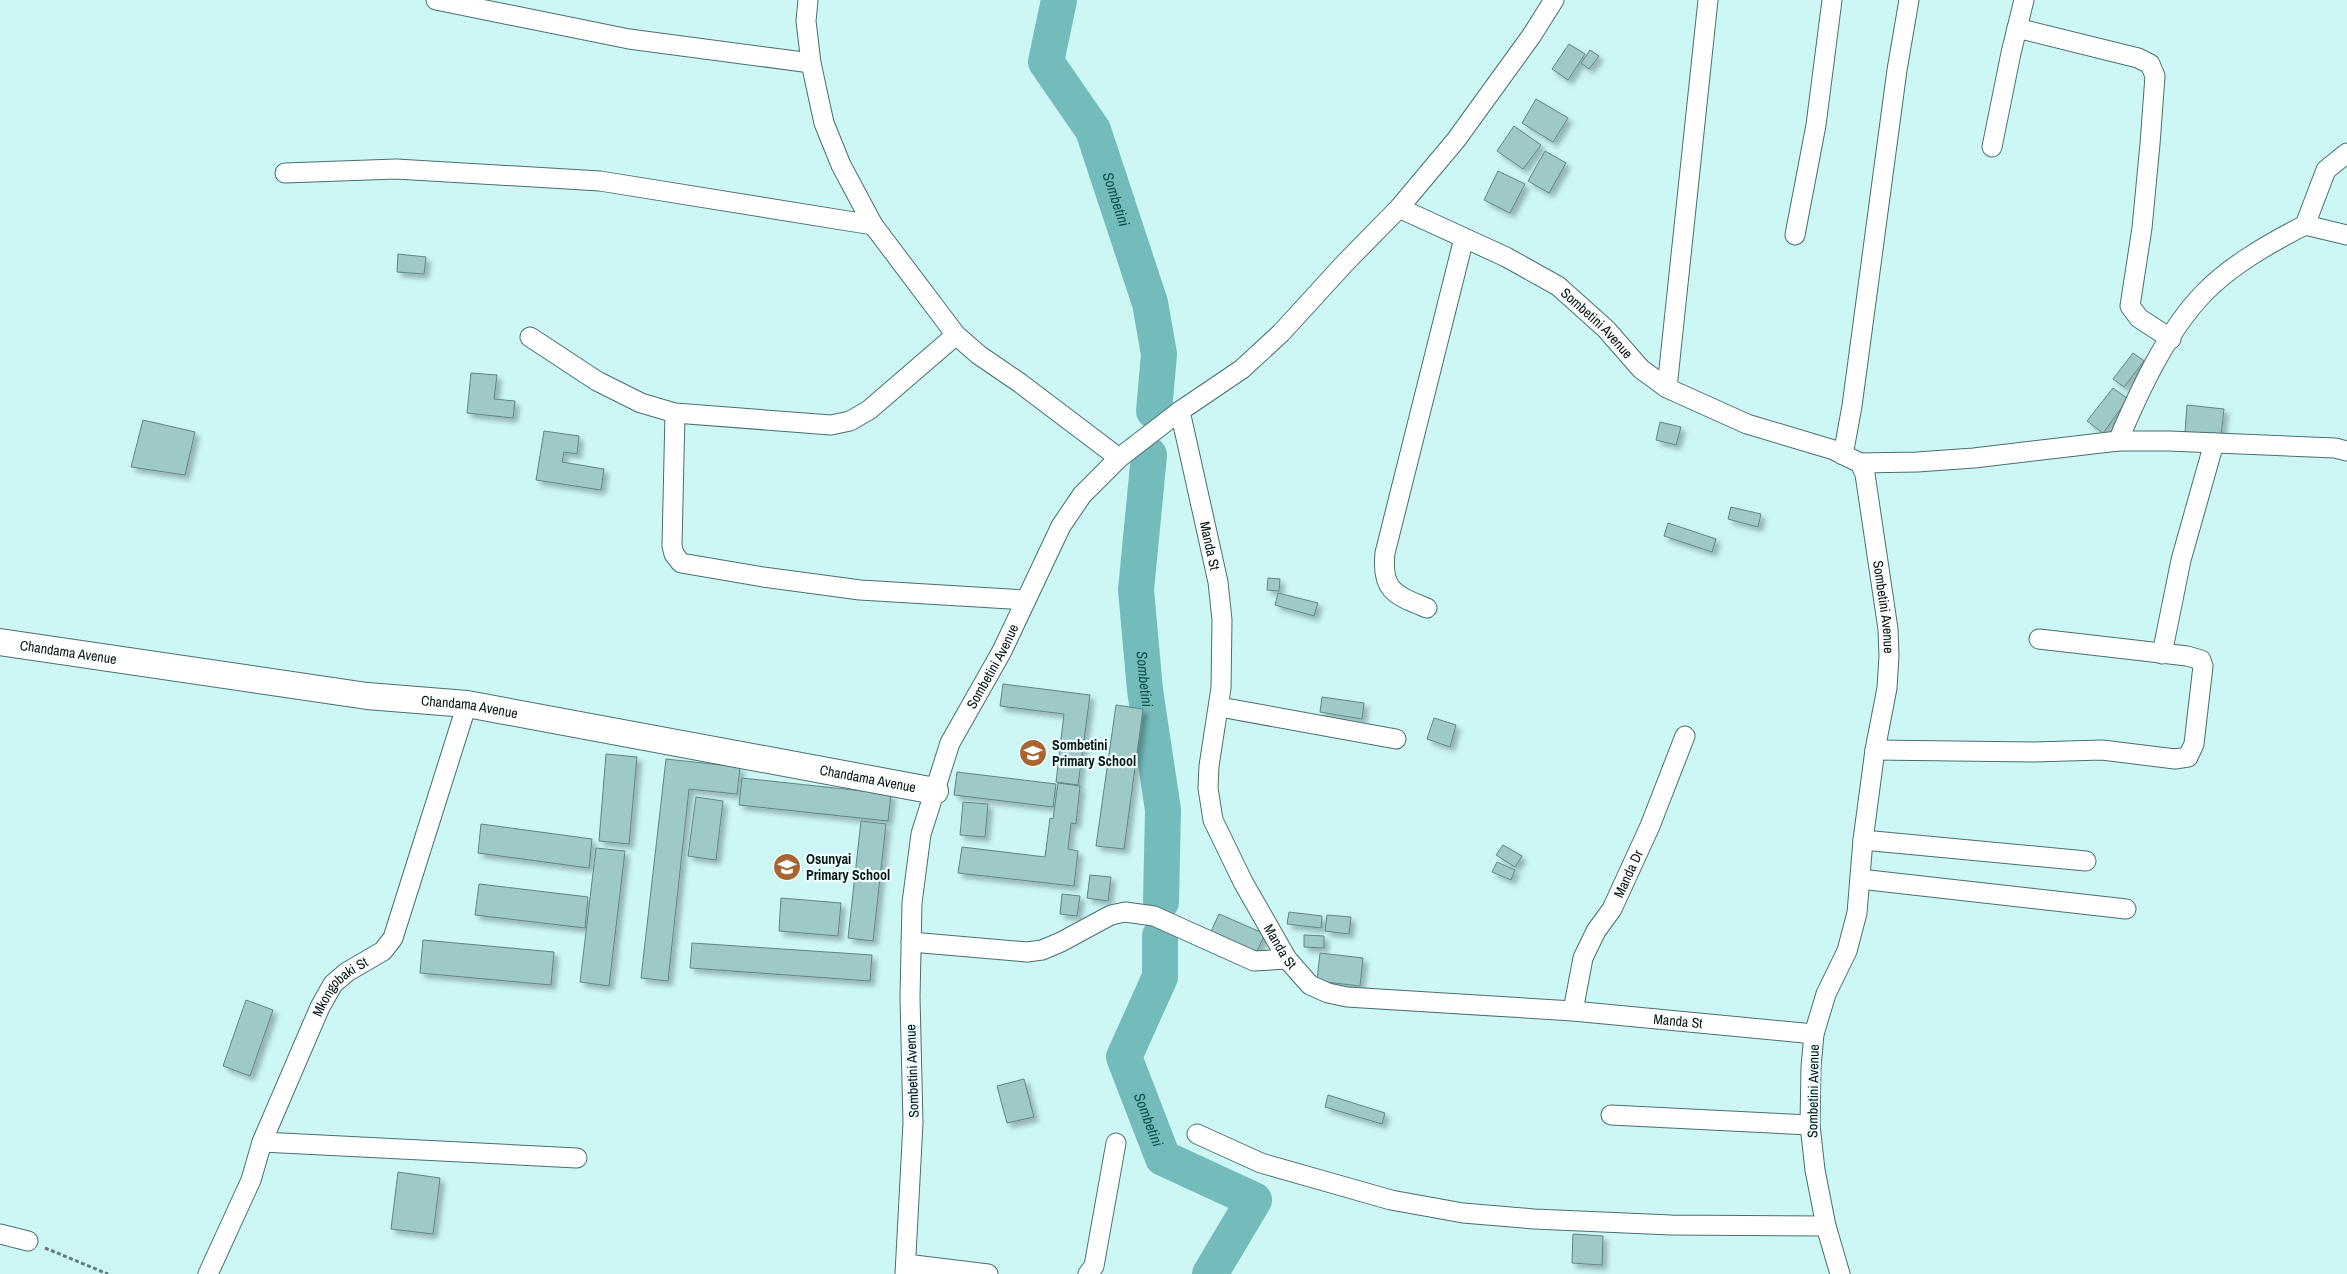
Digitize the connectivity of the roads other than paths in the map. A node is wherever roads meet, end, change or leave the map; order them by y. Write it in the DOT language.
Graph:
graph roads {
  1 [pos="436,0"];
  2 [pos="808,0"];
  3 [pos="1554,0"];
  4 [pos="1708,0"];
  5 [pos="1832,0"];
  6 [pos="1909,0"];
  7 [pos="2024,0"];
  8 [pos="2017,28"];
  9 [pos="811,63"];
  10 [pos="1992,147"];
  11 [pos="2347,154"];
  12 [pos="285,173"];
  13 [pos="1399,208"];
  14 [pos="873,225"];
  15 [pos="2305,226"];
  16 [pos="2347,234"];
  17 [pos="1795,235"];
  18 [pos="1464,238"];
  19 [pos="956,335"];
  20 [pos="530,337"];
  21 [pos="2171,338"];
  22 [pos="1667,388"];
  23 [pos="1180,411"];
  24 [pos="675,413"];
  25 [pos="2118,441"];
  26 [pos="2214,443"];
  27 [pos="2347,451"];
  28 [pos="1119,458"];
  29 [pos="1851,459"];
  30 [pos="1026,600"];
  31 [pos="1427,608"];
  32 [pos="2039,639"];
  33 [pos="0,642"];
  34 [pos="2162,654"];
  35 [pos="467,704"];
  36 [pos="1220,707"];
  37 [pos="1685,736"];
  38 [pos="1396,739"];
  39 [pos="1875,750"];
  40 [pos="934,791"];
  41 [pos="1863,840"];
  42 [pos="2086,861"];
  43 [pos="1860,879"];
  44 [pos="2126,909"];
  45 [pos="911,942"];
  46 [pos="1287,959"];
  47 [pos="1573,1010"];
  48 [pos="1814,1034"];
  49 [pos="1611,1115"];
  50 [pos="1810,1125"];
  51 [pos="1197,1134"];
  52 [pos="262,1142"];
  53 [pos="1116,1143"];
  54 [pos="577,1158"];
  55 [pos="1826,1226"];
  56 [pos="0,1234"];
  57 [pos="28,1241"];
  58 [pos="905,1269"];
  59 [pos="208,1274"];
  60 [pos="988,1274"];
  61 [pos="1088,1274"];
  62 [pos="1840,1274"];
  1 -- 9 [label="street"];
  2 -- 9 [label="street"];
  3 -- 13 [label="street, Sombetini Avenue"];
  4 -- 22 [label="street"];
  5 -- 17 [label="street"];
  6 -- 29 [label="street"];
  7 -- 8 [label="street"];
  8 -- 10 [label="street"];
  8 -- 21 [label="street"];
  9 -- 14 [label="street"];
  11 -- 15 [label="street"];
  12 -- 14 [label="street"];
  13 -- 18 [label="street, Sombetini Avenue"];
  13 -- 23 [label="street, Sombetini Avenue"];
  14 -- 19 [label="street"];
  15 -- 16 [label="street"];
  15 -- 21 [label="street"];
  18 -- 22 [label="street, Sombetini Avenue"];
  18 -- 31 [label="street"];
  19 -- 24 [label="street"];
  19 -- 28 [label="street"];
  20 -- 24 [label="street"];
  21 -- 25 [label="street"];
  22 -- 29 [label="street, Sombetini Avenue"];
  23 -- 28 [label="street, Sombetini Avenue"];
  23 -- 36 [label="street, Manda St"];
  24 -- 30 [label="street"];
  25 -- 26 [label="street"];
  25 -- 29 [label="street"];
  26 -- 27 [label="street"];
  26 -- 34 [label="street"];
  28 -- 30 [label="street, Sombetini Avenue"];
  29 -- 39 [label="street, Sombetini Avenue"];
  30 -- 40 [label="street, Sombetini Avenue"];
  32 -- 34 [label="street"];
  33 -- 35 [label="street, Chandama Avenue"];
  34 -- 39 [label="street"];
  35 -- 40 [label="street, Chandama Avenue"];
  35 -- 52 [label="street, Mkongobaki St"];
  36 -- 38 [label="street"];
  36 -- 46 [label="street, Manda St"];
  37 -- 47 [label="street, Manda Dr"];
  39 -- 41 [label="street, Sombetini Avenue"];
  40 -- 45 [label="street, Sombetini Avenue"];
  41 -- 42 [label="street"];
  41 -- 43 [label="street, Sombetini Avenue"];
  43 -- 44 [label="street"];
  43 -- 48 [label="street, Sombetini Avenue"];
  45 -- 46 [label="street"];
  45 -- 58 [label="street, Sombetini Avenue"];
  46 -- 47 [label="street, Manda St"];
  47 -- 48 [label="street, Manda St"];
  48 -- 50 [label="street, Sombetini Avenue"];
  49 -- 50 [label="street"];
  50 -- 55 [label="street, Sombetini Avenue"];
  51 -- 55 [label="street"];
  52 -- 54 [label="street"];
  52 -- 59 [label="street, Mkongobaki St"];
  53 -- 61 [label="street"];
  55 -- 62 [label="street, Sombetini Avenue"];
  56 -- 57 [label="street"];
  58 -- 60 [label="street"];
}
